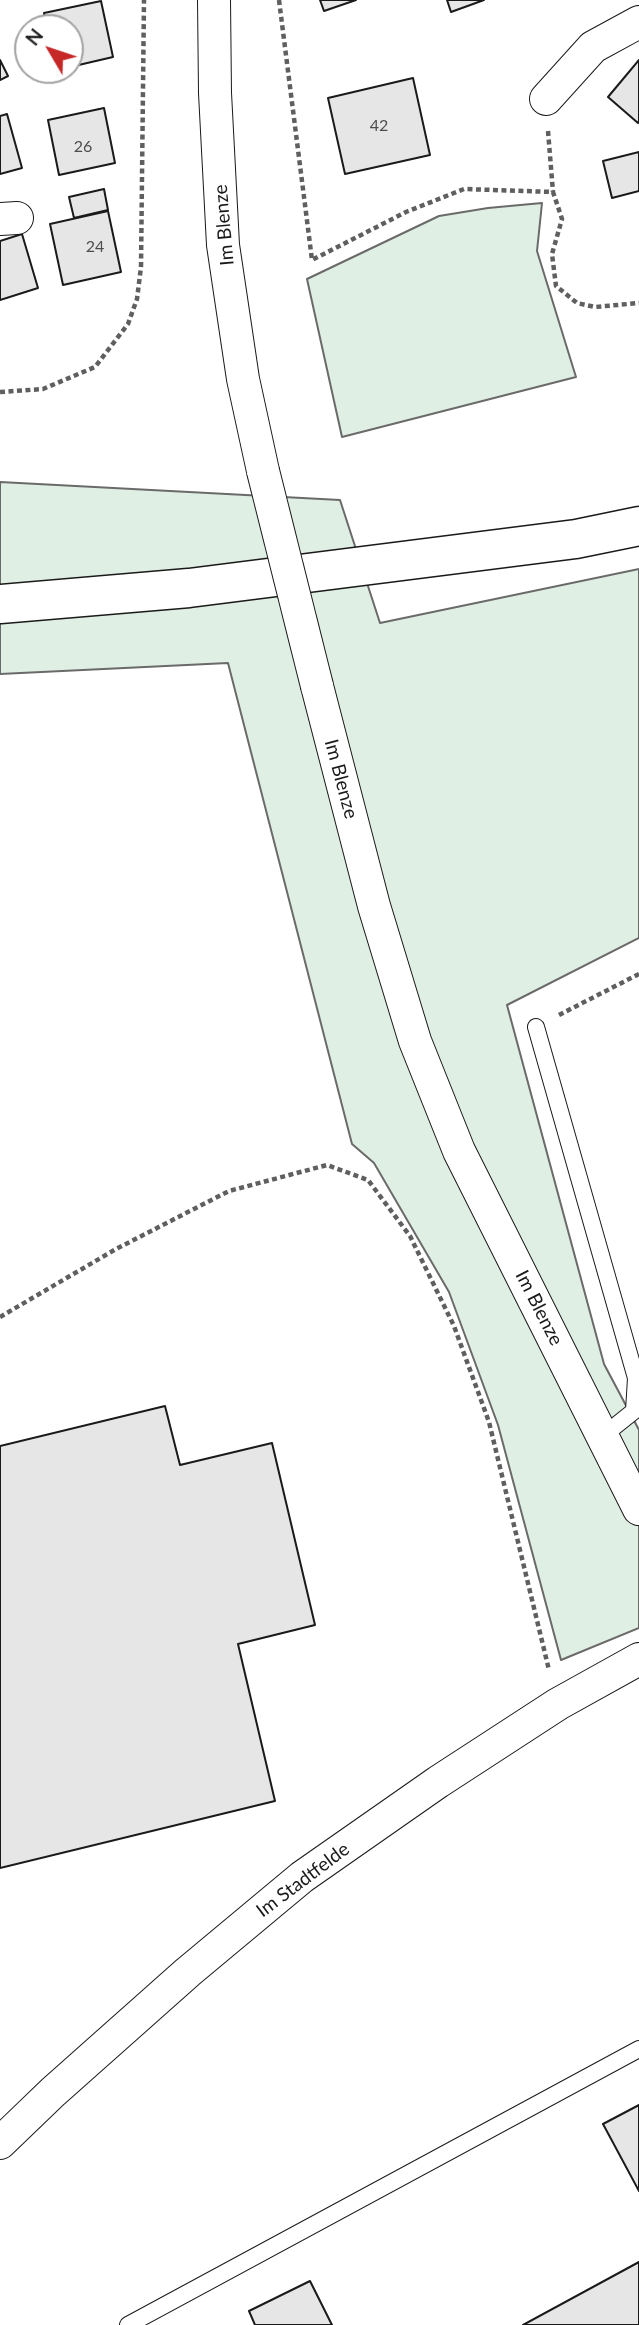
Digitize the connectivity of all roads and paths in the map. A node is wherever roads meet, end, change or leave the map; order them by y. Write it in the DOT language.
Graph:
graph roads {
  1 [pos="144,0"];
  2 [pos="214,0"];
  3 [pos="279,0"];
  4 [pos="639,22"];
  5 [pos="546,99"];
  6 [pos="553,192"];
  7 [pos="639,303"];
  8 [pos="0,392"];
  9 [pos="639,526"];
  10 [pos="0,604"];
  11 [pos="639,974"];
  12 [pos="536,1027"];
  13 [pos="0,1317"];
  14 [pos="604,1435"];
  15 [pos="639,1509"];
  16 [pos="639,1660"];
  17 [pos="558,1704"];
  18 [pos="639,2049"];
  19 [pos="0,2143"];
  20 [pos="128,2325"];
  1 -- 8 [label="path"];
  2 -- 14 [label="street, Im Blenze, bridge"];
  3 -- 6 [label="path"];
  4 -- 5 [label="street"];
  5 -- 6 [label="path"];
  6 -- 7 [label="path"];
  9 -- 10 [label="main road"];
  11 -- 12 [label="path"];
  12 -- 14 [label="lane"];
  13 -- 17 [label="path"];
  14 -- 15 [label="street, Im Blenze"];
  16 -- 17 [label="street, Im Stadtfelde"];
  17 -- 19 [label="street, Im Stadtfelde"];
  18 -- 20 [label="lane"];
}
